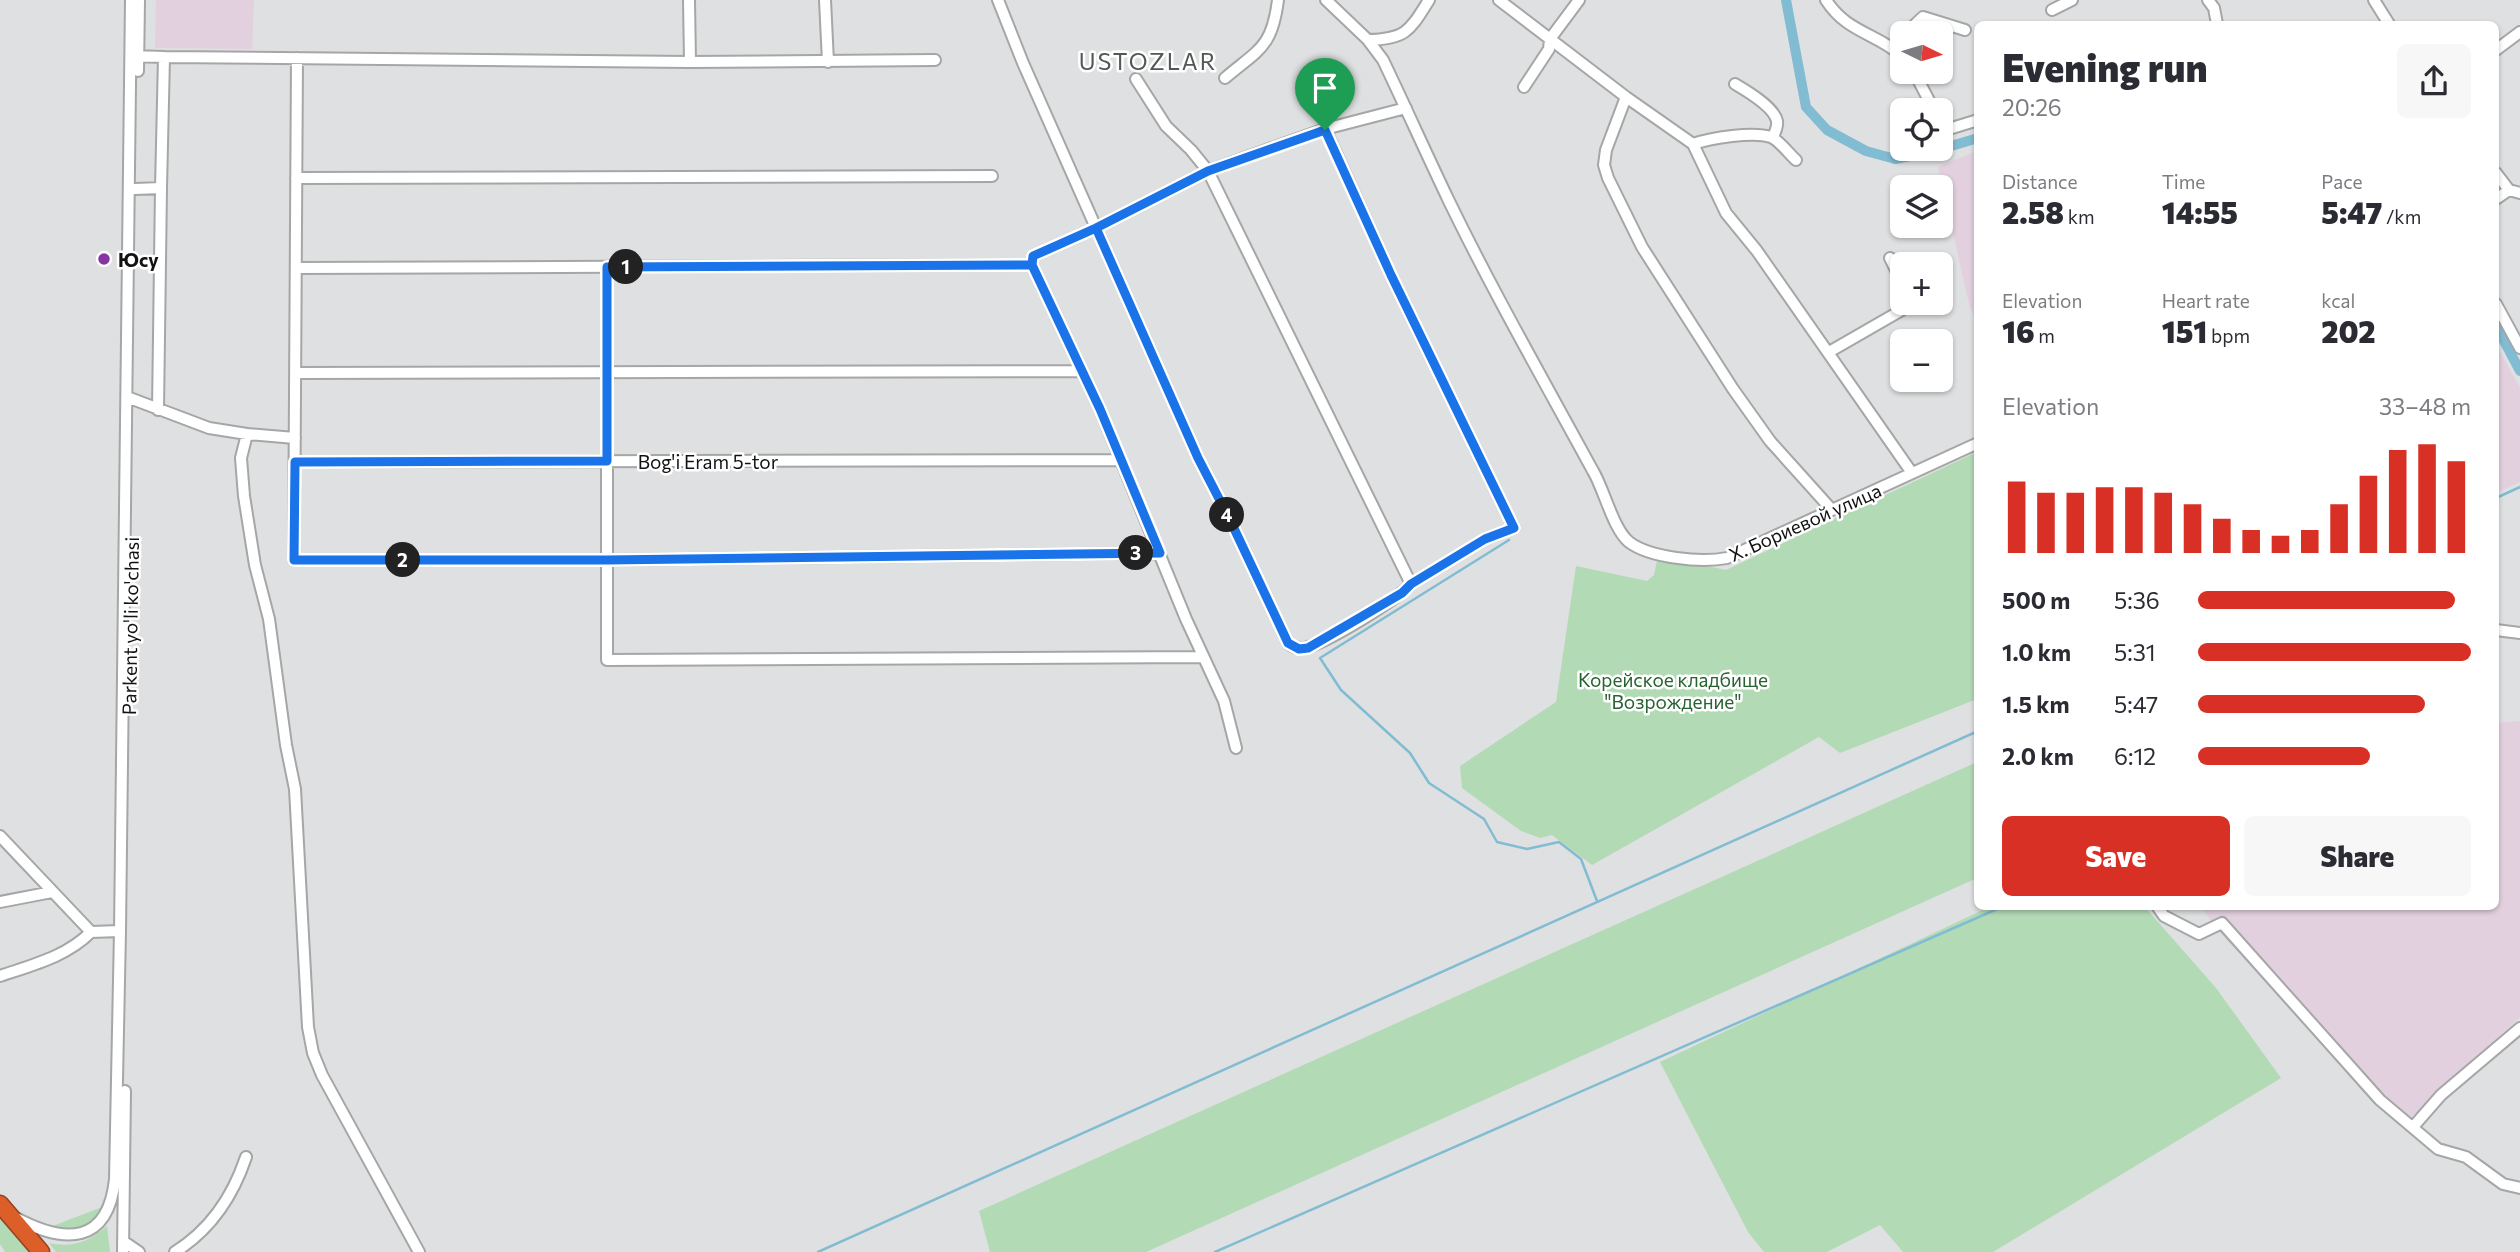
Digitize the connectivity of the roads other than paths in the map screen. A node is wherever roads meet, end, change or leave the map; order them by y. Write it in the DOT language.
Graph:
graph roads {
  1 [pos="131,0"];
  2 [pos="139,0"];
  3 [pos="689,0"];
  4 [pos="825,0"];
  5 [pos="998,0"];
  6 [pos="1278,0"];
  7 [pos="1326,0"];
  8 [pos="1429,0"];
  9 [pos="1499,0"];
  10 [pos="1579,0"];
  11 [pos="1826,0"];
  12 [pos="2072,0"];
  13 [pos="2208,0"];
  14 [pos="2374,0"];
  15 [pos="2052,10"];
  16 [pos="1919,21"];
  17 [pos="1936,21"];
  18 [pos="2216,21"];
  19 [pos="2387,21"];
  20 [pos="1953,26"];
  21 [pos="1965,30"];
  22 [pos="2520,32"];
  23 [pos="1550,39"];
  24 [pos="1368,40"];
  25 [pos="1890,46"];
  26 [pos="2499,48"];
  27 [pos="134,57"];
  28 [pos="164,57"];
  29 [pos="297,58"];
  30 [pos="936,60"];
  31 [pos="690,62"];
  32 [pos="828,62"];
  33 [pos="1225,78"];
  34 [pos="1136,79"];
  35 [pos="1735,83"];
  36 [pos="1524,87"];
  37 [pos="1626,97"];
  38 [pos="1406,108"];
  39 [pos="1974,121"];
  40 [pos="1953,128"];
  41 [pos="1325,130"];
  42 [pos="1773,137"];
  43 [pos="1693,144"];
  44 [pos="1796,160"];
  45 [pos="1208,171"];
  46 [pos="992,176"];
  47 [pos="2499,176"];
  48 [pos="296,178"];
  49 [pos="161,188"];
  50 [pos="135,189"];
  51 [pos="2514,192"];
  52 [pos="1096,228"];
  53 [pos="1032,265"];
  54 [pos="607,267"];
  55 [pos="296,268"];
  56 [pos="2499,309"];
  57 [pos="1893,315"];
  58 [pos="2520,348"];
  59 [pos="1829,352"];
  60 [pos="1081,371"];
  61 [pos="607,372"];
  62 [pos="295,373"];
  63 [pos="130,398"];
  64 [pos="158,410"];
  65 [pos="247,435"];
  66 [pos="295,438"];
  67 [pos="1974,445"];
  68 [pos="1121,460"];
  69 [pos="607,461"];
  70 [pos="295,462"];
  71 [pos="1912,473"];
  72 [pos="1832,510"];
  73 [pos="1160,553"];
  74 [pos="607,560"];
  75 [pos="1411,584"];
  76 [pos="2499,630"];
  77 [pos="2520,633"];
  78 [pos="1203,657"];
  79 [pos="1236,748"];
  80 [pos="0,836"];
  81 [pos="52,892"];
  82 [pos="0,902"];
  83 [pos="2160,910"];
  84 [pos="120,931"];
  85 [pos="91,932"];
  86 [pos="0,976"];
  87 [pos="2520,1028"];
  88 [pos="2413,1127"];
  89 [pos="246,1157"];
  90 [pos="2520,1188"];
  91 [pos="5,1210"];
  92 [pos="123,1247"];
  93 [pos="41,1252"];
  94 [pos="139,1252"];
  95 [pos="175,1252"];
  96 [pos="419,1252"];
  1 -- 27 [label="street, Parkent yo'li ko'chasi"];
  2 -- 27 [label="street, Parkent yo'li ko'chasi"];
  3 -- 31 [label="street"];
  4 -- 32 [label="street"];
  5 -- 52 [label="street"];
  6 -- 33 [label="street"];
  7 -- 24 [label="street"];
  8 -- 24 [label="street"];
  9 -- 23 [label="street"];
  10 -- 23 [label="street"];
  11 -- 25 [label="street"];
  12 -- 15 [label="street"];
  13 -- 18 [label="street"];
  14 -- 19 [label="street"];
  16 -- 17 [label="street"];
  20 -- 21 [label="street"];
  22 -- 26 [label="street"];
  23 -- 36 [label="street"];
  23 -- 37 [label="street"];
  24 -- 38 [label="street"];
  27 -- 28 [label="street"];
  27 -- 50 [label="street, Parkent yo'li ko'chasi"];
  27 -- 63 [label="street, Parkent yo'li ko'chasi"];
  28 -- 29 [label="street"];
  28 -- 49 [label="street"];
  29 -- 31 [label="street"];
  29 -- 48 [label="street"];
  30 -- 32 [label="street"];
  31 -- 32 [label="street"];
  34 -- 45 [label="street"];
  35 -- 42 [label="street"];
  37 -- 43 [label="street"];
  37 -- 72 [label="street"];
  38 -- 41 [label="street"];
  38 -- 72 [label="street, Х. Бориевой улица"];
  39 -- 40 [label="street"];
  41 -- 45 [label="street"];
  41 -- 75 [label="street"];
  42 -- 43 [label="street"];
  42 -- 44 [label="street"];
  43 -- 59 [label="street"];
  45 -- 52 [label="street"];
  45 -- 75 [label="street"];
  46 -- 48 [label="street"];
  47 -- 51 [label="street"];
  48 -- 55 [label="street"];
  49 -- 50 [label="street"];
  49 -- 64 [label="street"];
  50 -- 63 [label="street, Parkent yo'li ko'chasi"];
  52 -- 53 [label="street"];
  52 -- 75 [label="street"];
  53 -- 54 [label="street"];
  53 -- 60 [label="street"];
  54 -- 55 [label="street"];
  54 -- 61 [label="street"];
  55 -- 62 [label="street"];
  56 -- 58 [label="street"];
  57 -- 59 [label="street"];
  59 -- 71 [label="street"];
  60 -- 61 [label="street"];
  60 -- 68 [label="street"];
  61 -- 62 [label="street"];
  61 -- 69 [label="street"];
  62 -- 66 [label="street"];
  63 -- 64 [label="street"];
  63 -- 84 [label="street, Parkent yo'li ko'chasi"];
  63 -- 92 [label="street, Parkent yo'li ko'chasi"];
  64 -- 65 [label="street"];
  65 -- 66 [label="street"];
  65 -- 96 [label="street"];
  66 -- 70 [label="street"];
  67 -- 71 [label="street, Х. Бориевой улица"];
  68 -- 69 [label="street, Bog'i Eram 5-tor"];
  68 -- 73 [label="street"];
  69 -- 70 [label="street, Bog'i Eram 5-tor"];
  69 -- 74 [label="street"];
  70 -- 74 [label="street"];
  71 -- 72 [label="street, Х. Бориевой улица"];
  73 -- 74 [label="street"];
  73 -- 78 [label="street"];
  74 -- 78 [label="street"];
  76 -- 77 [label="street"];
  78 -- 79 [label="street"];
  80 -- 81 [label="street"];
  81 -- 82 [label="street"];
  81 -- 85 [label="street"];
  83 -- 88 [label="street"];
  84 -- 85 [label="street"];
  84 -- 91 [label="street, Parkent yo'li ko'chasi"];
  85 -- 86 [label="street"];
  87 -- 88 [label="street"];
  88 -- 90 [label="street"];
  89 -- 95 [label="street"];
  91 -- 93 [label="highway"];
  92 -- 94 [label="street"];
}
